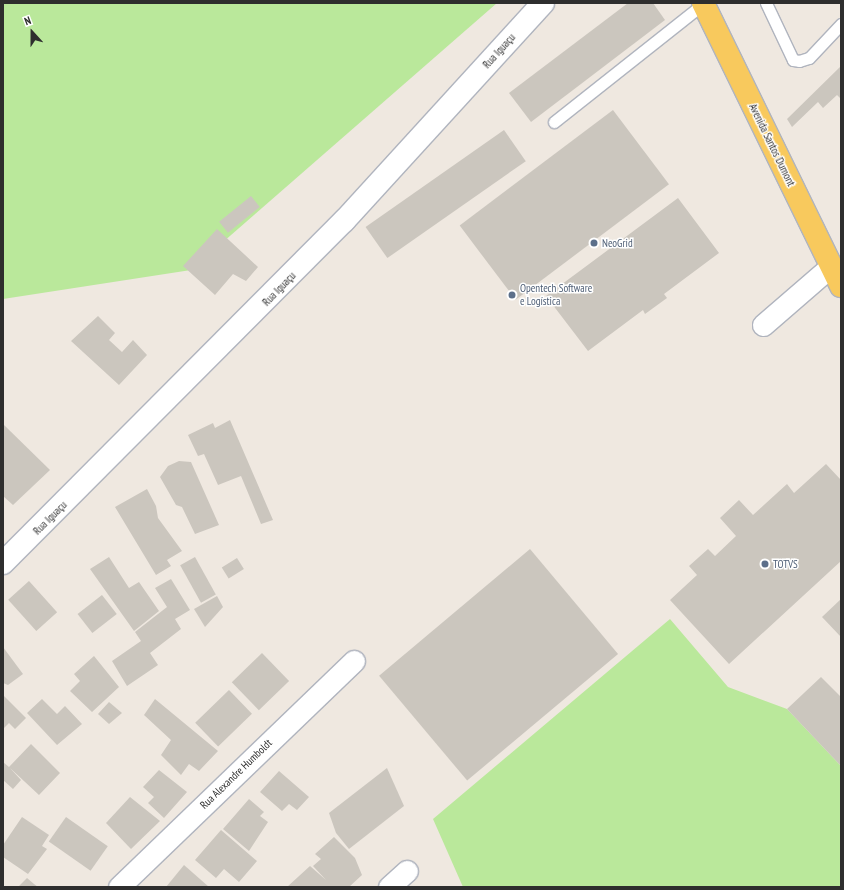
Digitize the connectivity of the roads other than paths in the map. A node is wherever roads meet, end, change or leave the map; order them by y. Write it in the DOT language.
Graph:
graph roads {
  1 [pos="543,3"];
  2 [pos="703,3"];
  3 [pos="766,3"];
  4 [pos="841,24"];
  5 [pos="554,122"];
  6 [pos="831,266"];
  7 [pos="841,286"];
  8 [pos="764,325"];
  9 [pos="3,564"];
  10 [pos="354,661"];
  11 [pos="407,871"];
  12 [pos="119,887"];
  13 [pos="389,887"];
  1 -- 9 [label="street, Rua Iguaçu"];
  2 -- 5 [label="lane"];
  2 -- 6 [label="main road, Avenida Santos Dumont"];
  3 -- 4 [label="lane"];
  6 -- 7 [label="main road, Avenida Santos Dumont"];
  6 -- 8 [label="street"];
  10 -- 12 [label="street, Rua Alexandre Humboldt"];
  11 -- 13 [label="street"];
}
